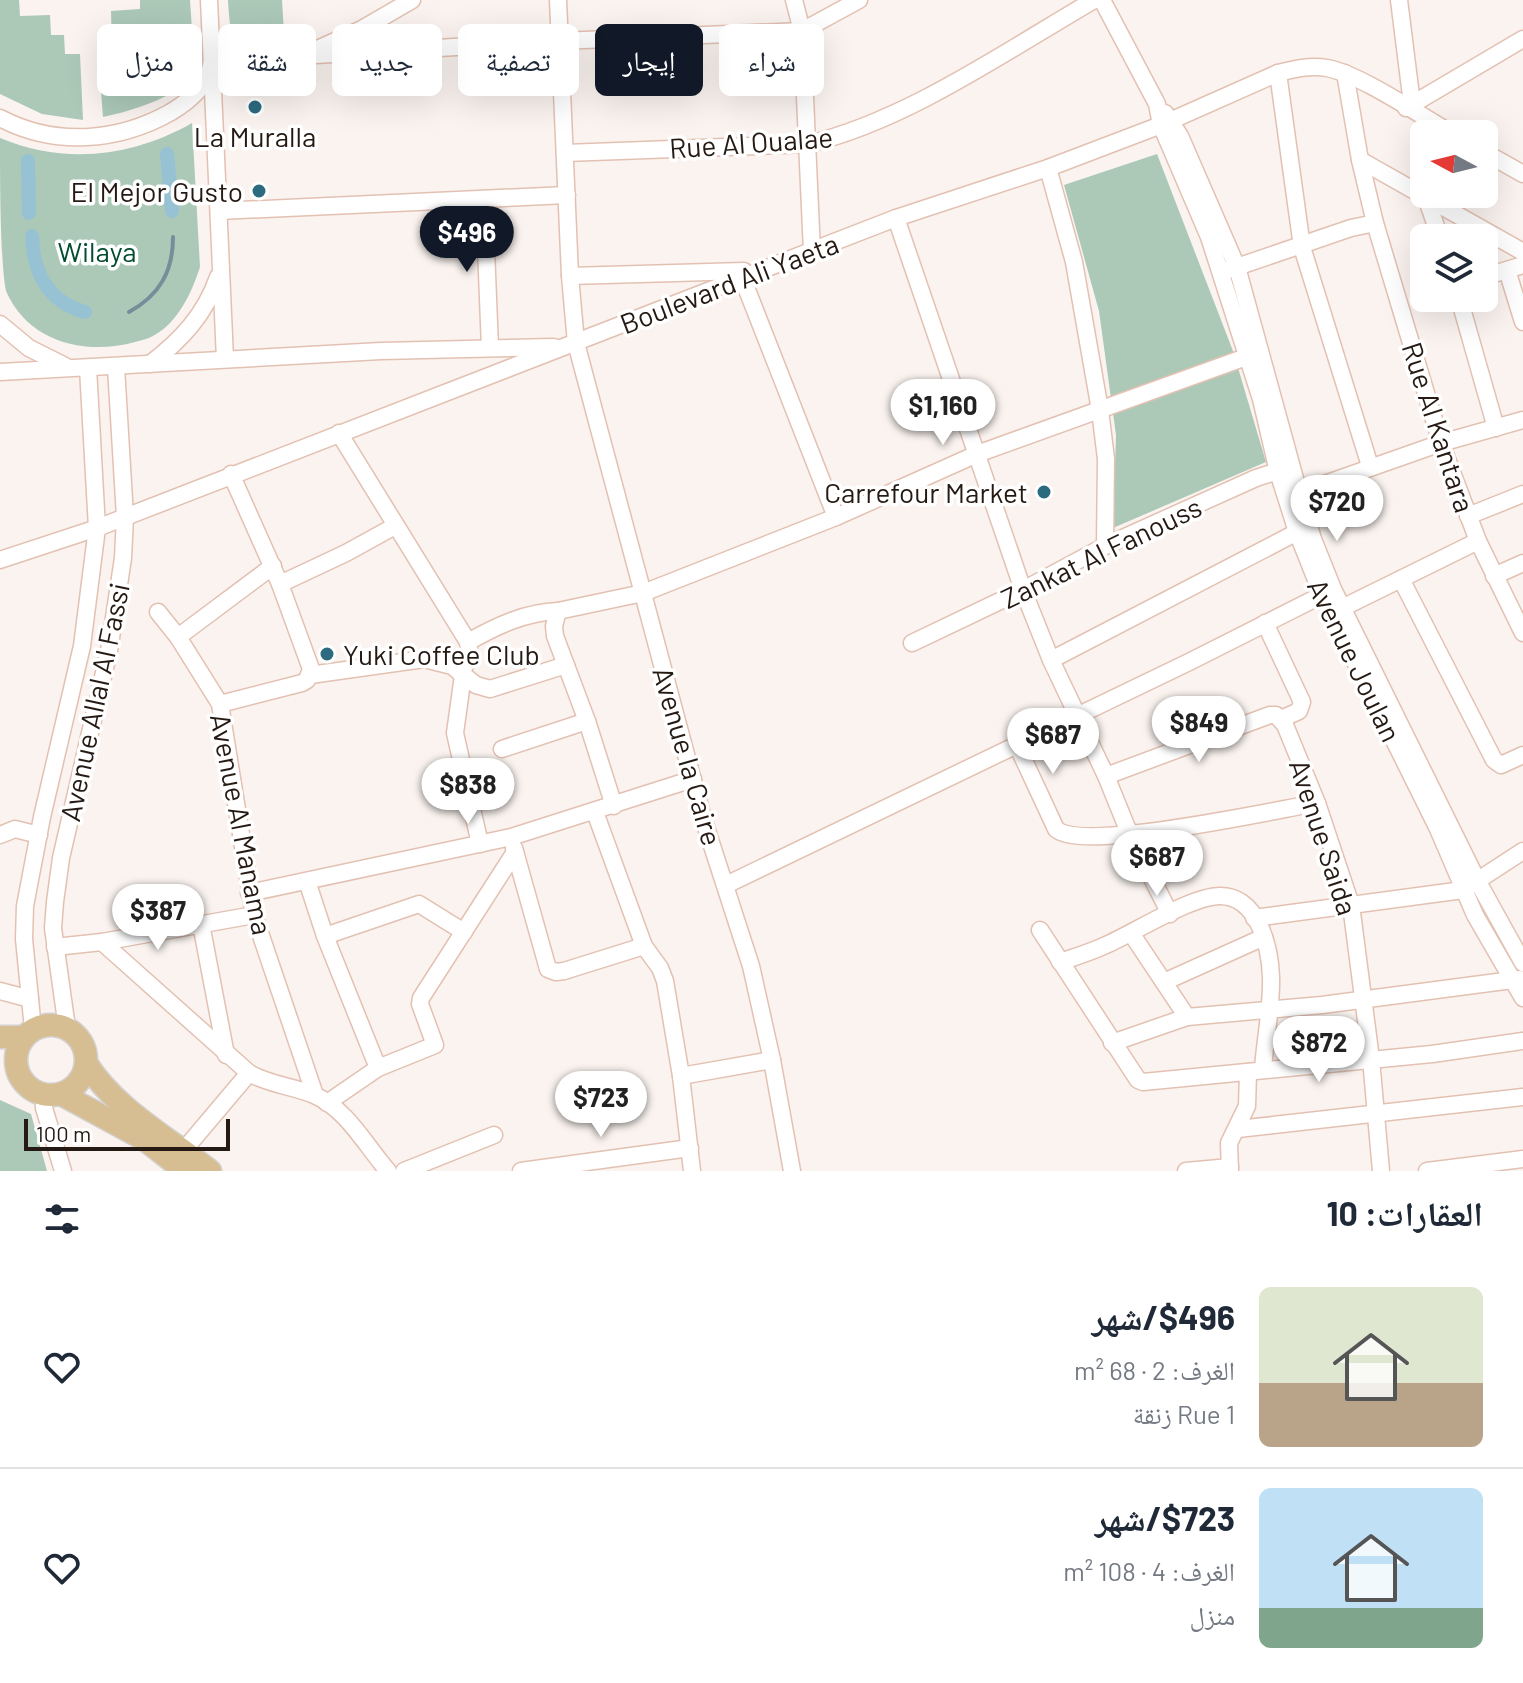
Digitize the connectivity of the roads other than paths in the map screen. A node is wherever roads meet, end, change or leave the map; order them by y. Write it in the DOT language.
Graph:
graph roads {
  1 [pos="209,0"];
  2 [pos="412,0"];
  3 [pos="558,0"];
  4 [pos="794,0"];
  5 [pos="859,0"];
  6 [pos="1094,0"];
  7 [pos="1102,0"];
  8 [pos="1399,0"];
  9 [pos="559,24"];
  10 [pos="800,24"];
  11 [pos="815,24"];
  12 [pos="719,34"];
  13 [pos="579,40"];
  14 [pos="1522,43"];
  15 [pos="458,47"];
  16 [pos="316,49"];
  17 [pos="316,55"];
  18 [pos="212,61"];
  19 [pos="218,61"];
  20 [pos="1278,73"];
  21 [pos="1345,73"];
  22 [pos="562,96"];
  23 [pos="805,96"];
  24 [pos="1409,106"];
  25 [pos="0,118"];
  26 [pos="1431,120"];
  27 [pos="1166,122"];
  28 [pos="808,144"];
  29 [pos="565,153"];
  30 [pos="1360,160"];
  31 [pos="1498,160"];
  32 [pos="1048,168"];
  33 [pos="1523,174"];
  34 [pos="1410,190"];
  35 [pos="567,195"];
  36 [pos="484,199"];
  37 [pos="1442,208"];
  38 [pos="219,211"];
  39 [pos="896,218"];
  40 [pos="1375,223"];
  41 [pos="1302,247"];
  42 [pos="812,252"];
  43 [pos="1523,252"];
  44 [pos="221,268"];
  45 [pos="1515,268"];
  46 [pos="1229,270"];
  47 [pos="750,274"];
  48 [pos="570,276"];
  49 [pos="1463,312"];
  50 [pos="1523,322"];
  51 [pos="0,324"];
  52 [pos="572,345"];
  53 [pos="490,348"];
  54 [pos="1253,354"];
  55 [pos="225,359"];
  56 [pos="149,365"];
  57 [pos="116,367"];
  58 [pos="81,369"];
  59 [pos="0,372"];
  60 [pos="1100,410"];
  61 [pos="1523,420"];
  62 [pos="1496,428"];
  63 [pos="339,433"];
  64 [pos="1441,443"];
  65 [pos="977,454"];
  66 [pos="1370,466"];
  67 [pos="1285,469"];
  68 [pos="231,474"];
  69 [pos="1299,493"];
  70 [pos="1523,494"];
  71 [pos="1468,516"];
  72 [pos="125,517"];
  73 [pos="836,517"];
  74 [pos="395,526"];
  75 [pos="97,528"];
  76 [pos="1303,529"];
  77 [pos="1478,541"];
  78 [pos="1105,546"];
  79 [pos="0,560"];
  80 [pos="1523,563"];
  81 [pos="273,566"];
  82 [pos="1494,576"];
  83 [pos="1401,579"];
  84 [pos="280,584"];
  85 [pos="1023,590"];
  86 [pos="1328,592"];
  87 [pos="643,593"];
  88 [pos="1342,608"];
  89 [pos="558,611"];
  90 [pos="158,612"];
  91 [pos="1265,623"];
  92 [pos="1523,633"];
  93 [pos="178,637"];
  94 [pos="468,642"];
  95 [pos="912,643"];
  96 [pos="1051,660"];
  97 [pos="566,665"];
  98 [pos="462,674"];
  99 [pos="310,675"];
  100 [pos="220,704"];
  101 [pos="1077,714"];
  102 [pos="1281,719"];
  103 [pos="587,721"];
  104 [pos="1016,743"];
  105 [pos="502,749"];
  106 [pos="1523,755"];
  107 [pos="1106,776"];
  108 [pos="693,779"];
  109 [pos="1317,803"];
  110 [pos="614,806"];
  111 [pos="595,812"];
  112 [pos="42,817"];
  113 [pos="69,823"];
  114 [pos="0,835"];
  115 [pos="39,835"];
  116 [pos="1130,835"];
  117 [pos="480,844"];
  118 [pos="513,844"];
  119 [pos="1523,851"];
  120 [pos="35,853"];
  121 [pos="61,858"];
  122 [pos="307,881"];
  123 [pos="726,885"];
  124 [pos="1470,885"];
  125 [pos="249,893"];
  126 [pos="1351,905"];
  127 [pos="1170,914"];
  128 [pos="254,915"];
  129 [pos="1254,918"];
  130 [pos="201,924"];
  131 [pos="1040,930"];
  132 [pos="464,932"];
  133 [pos="1131,933"];
  134 [pos="325,936"];
  135 [pos="1264,937"];
  136 [pos="102,942"];
  137 [pos="644,946"];
  138 [pos="55,947"];
  139 [pos="1060,962"];
  140 [pos="1523,963"];
  141 [pos="1518,979"];
  142 [pos="1164,982"];
  143 [pos="0,991"];
  144 [pos="1523,998"];
  145 [pos="30,999"];
  146 [pos="1363,1001"];
  147 [pos="1268,1010"];
  148 [pos="1187,1017"];
  149 [pos="72,1032"];
  150 [pos="29,1033"];
  151 [pos="0,1037"];
  152 [pos="1523,1041"];
  153 [pos="1112,1043"];
  154 [pos="226,1055"];
  155 [pos="1371,1059"];
  156 [pos="772,1060"];
  157 [pos="86,1063"];
  158 [pos="9,1065"];
  159 [pos="378,1068"];
  160 [pos="1256,1071"];
  161 [pos="249,1073"];
  162 [pos="681,1076"];
  163 [pos="52,1094"];
  164 [pos="1523,1097"];
  165 [pos="321,1099"];
  166 [pos="1376,1114"];
  167 [pos="1238,1129"];
  168 [pos="494,1135"];
  169 [pos="690,1148"];
  170 [pos="1523,1159"];
  171 [pos="184,1161"];
  172 [pos="587,1166"];
  173 [pos="1230,1169"];
  174 [pos="63,1171"];
  175 [pos="210,1171"];
  176 [pos="388,1171"];
  177 [pos="404,1171"];
  178 [pos="521,1171"];
  179 [pos="692,1171"];
  180 [pos="792,1171"];
  181 [pos="1186,1171"];
  182 [pos="1381,1171"];
  183 [pos="1427,1171"];
  1 -- 18 [label="street"];
  2 -- 16 [label="street"];
  3 -- 9 [label="street, Avenue la Caire"];
  4 -- 10 [label="street"];
  5 -- 11 [label="street"];
  6 -- 28 [label="street, Rue Al Oualae"];
  7 -- 27 [label="street, Avenue Joulan"];
  8 -- 24 [label="street"];
  12 -- 13 [label="street"];
  14 -- 24 [label="street"];
  15 -- 17 [label="street"];
  18 -- 19 [label="street"];
  18 -- 25 [label="street"];
  18 -- 38 [label="street"];
  20 -- 21 [label="street, Boulevard Ali Yaeta"];
  20 -- 27 [label="street, Boulevard Ali Yaeta"];
  20 -- 41 [label="street"];
  21 -- 24 [label="street, Boulevard Ali Yaeta"];
  21 -- 30 [label="street, Rue Al Kantara"];
  22 -- 29 [label="street, Avenue la Caire"];
  23 -- 28 [label="street"];
  24 -- 26 [label="street, Boulevard Ali Yaeta"];
  27 -- 32 [label="street, Boulevard Ali Yaeta"];
  27 -- 46 [label="street, Avenue Joulan"];
  28 -- 29 [label="street, Rue Al Oualae"];
  28 -- 42 [label="street"];
  29 -- 35 [label="street, Avenue la Caire"];
  30 -- 34 [label="street"];
  30 -- 40 [label="street, Rue Al Kantara"];
  31 -- 33 [label="street"];
  32 -- 39 [label="street, Boulevard Ali Yaeta"];
  32 -- 60 [label="street"];
  35 -- 36 [label="street"];
  35 -- 48 [label="street, Avenue la Caire"];
  36 -- 38 [label="street"];
  36 -- 53 [label="street"];
  37 -- 43 [label="street"];
  38 -- 44 [label="street"];
  39 -- 42 [label="street, Boulevard Ali Yaeta"];
  39 -- 65 [label="street"];
  40 -- 41 [label="street"];
  40 -- 64 [label="street, Rue Al Kantara"];
  41 -- 46 [label="street"];
  41 -- 66 [label="street"];
  42 -- 47 [label="street, Boulevard Ali Yaeta"];
  44 -- 55 [label="street"];
  44 -- 56 [label="street"];
  45 -- 50 [label="street"];
  46 -- 54 [label="street, Avenue Joulan"];
  47 -- 48 [label="street"];
  47 -- 52 [label="street, Boulevard Ali Yaeta"];
  47 -- 73 [label="street"];
  48 -- 52 [label="street, Avenue la Caire"];
  49 -- 62 [label="street"];
  51 -- 58 [label="street"];
  52 -- 53 [label="street"];
  52 -- 63 [label="street, Boulevard Ali Yaeta"];
  52 -- 87 [label="street, Avenue la Caire"];
  53 -- 55 [label="street"];
  54 -- 60 [label="street"];
  54 -- 67 [label="street, Avenue Joulan"];
  55 -- 56 [label="street"];
  56 -- 57 [label="street"];
  57 -- 58 [label="street"];
  57 -- 72 [label="street, Avenue Allal Al Fassi"];
  58 -- 59 [label="street"];
  58 -- 75 [label="street, Avenue Allal Al Fassi"];
  60 -- 65 [label="street"];
  60 -- 78 [label="street"];
  61 -- 62 [label="street"];
  62 -- 64 [label="street"];
  63 -- 68 [label="street, Boulevard Ali Yaeta"];
  63 -- 74 [label="street"];
  64 -- 66 [label="street"];
  64 -- 71 [label="street, Rue Al Kantara"];
  65 -- 73 [label="street"];
  65 -- 85 [label="street"];
  66 -- 69 [label="street"];
  67 -- 69 [label="street, Avenue Joulan"];
  67 -- 76 [label="street, Avenue Joulan"];
  67 -- 78 [label="street, Zankat Al Fanouss"];
  68 -- 72 [label="street, Boulevard Ali Yaeta"];
  68 -- 81 [label="street"];
  69 -- 76 [label="street, Avenue Joulan"];
  70 -- 71 [label="street"];
  71 -- 77 [label="street, Rue Al Kantara"];
  72 -- 75 [label="street, Boulevard Ali Yaeta"];
  72 -- 113 [label="street, Avenue Allal Al Fassi"];
  73 -- 87 [label="street"];
  74 -- 84 [label="street"];
  74 -- 94 [label="street"];
  75 -- 79 [label="street, Boulevard Ali Yaeta"];
  75 -- 112 [label="street, Avenue Allal Al Fassi"];
  76 -- 86 [label="street, Avenue Joulan"];
  76 -- 96 [label="street"];
  77 -- 82 [label="street, Rue Al Kantara"];
  77 -- 83 [label="street"];
  78 -- 85 [label="street, Zankat Al Fanouss"];
  80 -- 82 [label="street"];
  81 -- 84 [label="street"];
  81 -- 93 [label="street"];
  82 -- 92 [label="street, Rue Al Kantara"];
  83 -- 88 [label="street"];
  83 -- 106 [label="street"];
  84 -- 99 [label="street"];
  85 -- 95 [label="street, Zankat Al Fanouss"];
  85 -- 96 [label="street"];
  86 -- 88 [label="street, Avenue Joulan"];
  86 -- 91 [label="street"];
  86 -- 124 [label="street, Avenue Joulan"];
  87 -- 89 [label="street"];
  87 -- 108 [label="street, Avenue la Caire"];
  88 -- 124 [label="street, Avenue Joulan"];
  89 -- 94 [label="street"];
  89 -- 97 [label="street"];
  90 -- 93 [label="street, Avenue Al Manama"];
  91 -- 101 [label="street"];
  91 -- 102 [label="street"];
  93 -- 100 [label="street, Avenue Al Manama"];
  94 -- 98 [label="street"];
  96 -- 101 [label="street"];
  97 -- 98 [label="street"];
  97 -- 103 [label="street"];
  98 -- 99 [label="street"];
  98 -- 117 [label="street"];
  99 -- 100 [label="street"];
  100 -- 125 [label="street, Avenue Al Manama"];
  101 -- 104 [label="street"];
  101 -- 107 [label="street"];
  102 -- 107 [label="street"];
  102 -- 109 [label="street, Avenue Saida"];
  103 -- 105 [label="street"];
  103 -- 110 [label="street"];
  104 -- 116 [label="street"];
  104 -- 123 [label="street"];
  107 -- 116 [label="street"];
  108 -- 110 [label="street"];
  108 -- 123 [label="street, Avenue la Caire"];
  109 -- 116 [label="street"];
  109 -- 126 [label="street, Avenue Saida"];
  110 -- 111 [label="street"];
  111 -- 118 [label="street"];
  111 -- 137 [label="street"];
  112 -- 113 [label="street"];
  112 -- 115 [label="street, Avenue Allal Al Fassi"];
  113 -- 121 [label="street, Avenue Allal Al Fassi"];
  114 -- 115 [label="street"];
  115 -- 120 [label="street, Avenue Allal Al Fassi"];
  116 -- 127 [label="street"];
  117 -- 118 [label="street"];
  117 -- 122 [label="street"];
  118 -- 132 [label="street"];
  118 -- 137 [label="street"];
  119 -- 124 [label="street"];
  120 -- 121 [label="street"];
  120 -- 145 [label="street, Avenue Allal Al Fassi"];
  121 -- 138 [label="street, Avenue Allal Al Fassi"];
  122 -- 125 [label="street"];
  122 -- 134 [label="street"];
  123 -- 156 [label="street, Avenue la Caire"];
  124 -- 126 [label="street"];
  124 -- 140 [label="street, Avenue Joulan"];
  124 -- 141 [label="street, Avenue Joulan"];
  125 -- 128 [label="street, Avenue Al Manama"];
  126 -- 129 [label="street"];
  126 -- 146 [label="street, Avenue Saida"];
  127 -- 129 [label="street"];
  127 -- 133 [label="street"];
  128 -- 130 [label="street"];
  128 -- 165 [label="street, Avenue Al Manama"];
  129 -- 135 [label="street"];
  130 -- 136 [label="street"];
  130 -- 154 [label="street"];
  131 -- 139 [label="street"];
  132 -- 134 [label="street"];
  132 -- 159 [label="street"];
  133 -- 139 [label="street"];
  133 -- 142 [label="street"];
  134 -- 159 [label="street"];
  135 -- 142 [label="street"];
  135 -- 147 [label="street"];
  136 -- 138 [label="street"];
  136 -- 154 [label="street, Avenue Al Manama"];
  137 -- 162 [label="street"];
  138 -- 149 [label="street, Avenue Allal Al Fassi"];
  139 -- 153 [label="street"];
  141 -- 144 [label="street, Avenue Joulan"];
  141 -- 146 [label="street"];
  142 -- 148 [label="street"];
  143 -- 145 [label="street"];
  145 -- 150 [label="street, Avenue Allal Al Fassi"];
  146 -- 147 [label="street"];
  146 -- 155 [label="street, Avenue Saida"];
  147 -- 148 [label="street"];
  147 -- 160 [label="street"];
  148 -- 153 [label="street"];
  149 -- 150 [label="main road"];
  149 -- 157 [label="main road"];
  150 -- 151 [label="main road"];
  150 -- 158 [label="main road"];
  152 -- 155 [label="street"];
  153 -- 160 [label="street"];
  154 -- 161 [label="street, Avenue Al Manama"];
  155 -- 160 [label="street"];
  155 -- 166 [label="street, Avenue Saida"];
  156 -- 162 [label="street"];
  156 -- 180 [label="street, Avenue la Caire"];
  157 -- 163 [label="main road"];
  157 -- 171 [label="main road"];
  158 -- 163 [label="main road"];
  159 -- 165 [label="street"];
  160 -- 167 [label="street"];
  161 -- 165 [label="street, Avenue Al Manama"];
  161 -- 171 [label="street"];
  162 -- 169 [label="street"];
  163 -- 171 [label="main road"];
  163 -- 174 [label="street"];
  164 -- 166 [label="street"];
  165 -- 176 [label="street, Avenue Al Manama"];
  166 -- 167 [label="street"];
  166 -- 182 [label="street, Avenue Saida"];
  167 -- 173 [label="street"];
  168 -- 177 [label="street"];
  169 -- 172 [label="street"];
  169 -- 179 [label="street"];
  170 -- 183 [label="street"];
  171 -- 175 [label="main road"];
  172 -- 178 [label="street"];
  173 -- 181 [label="street"];
}
